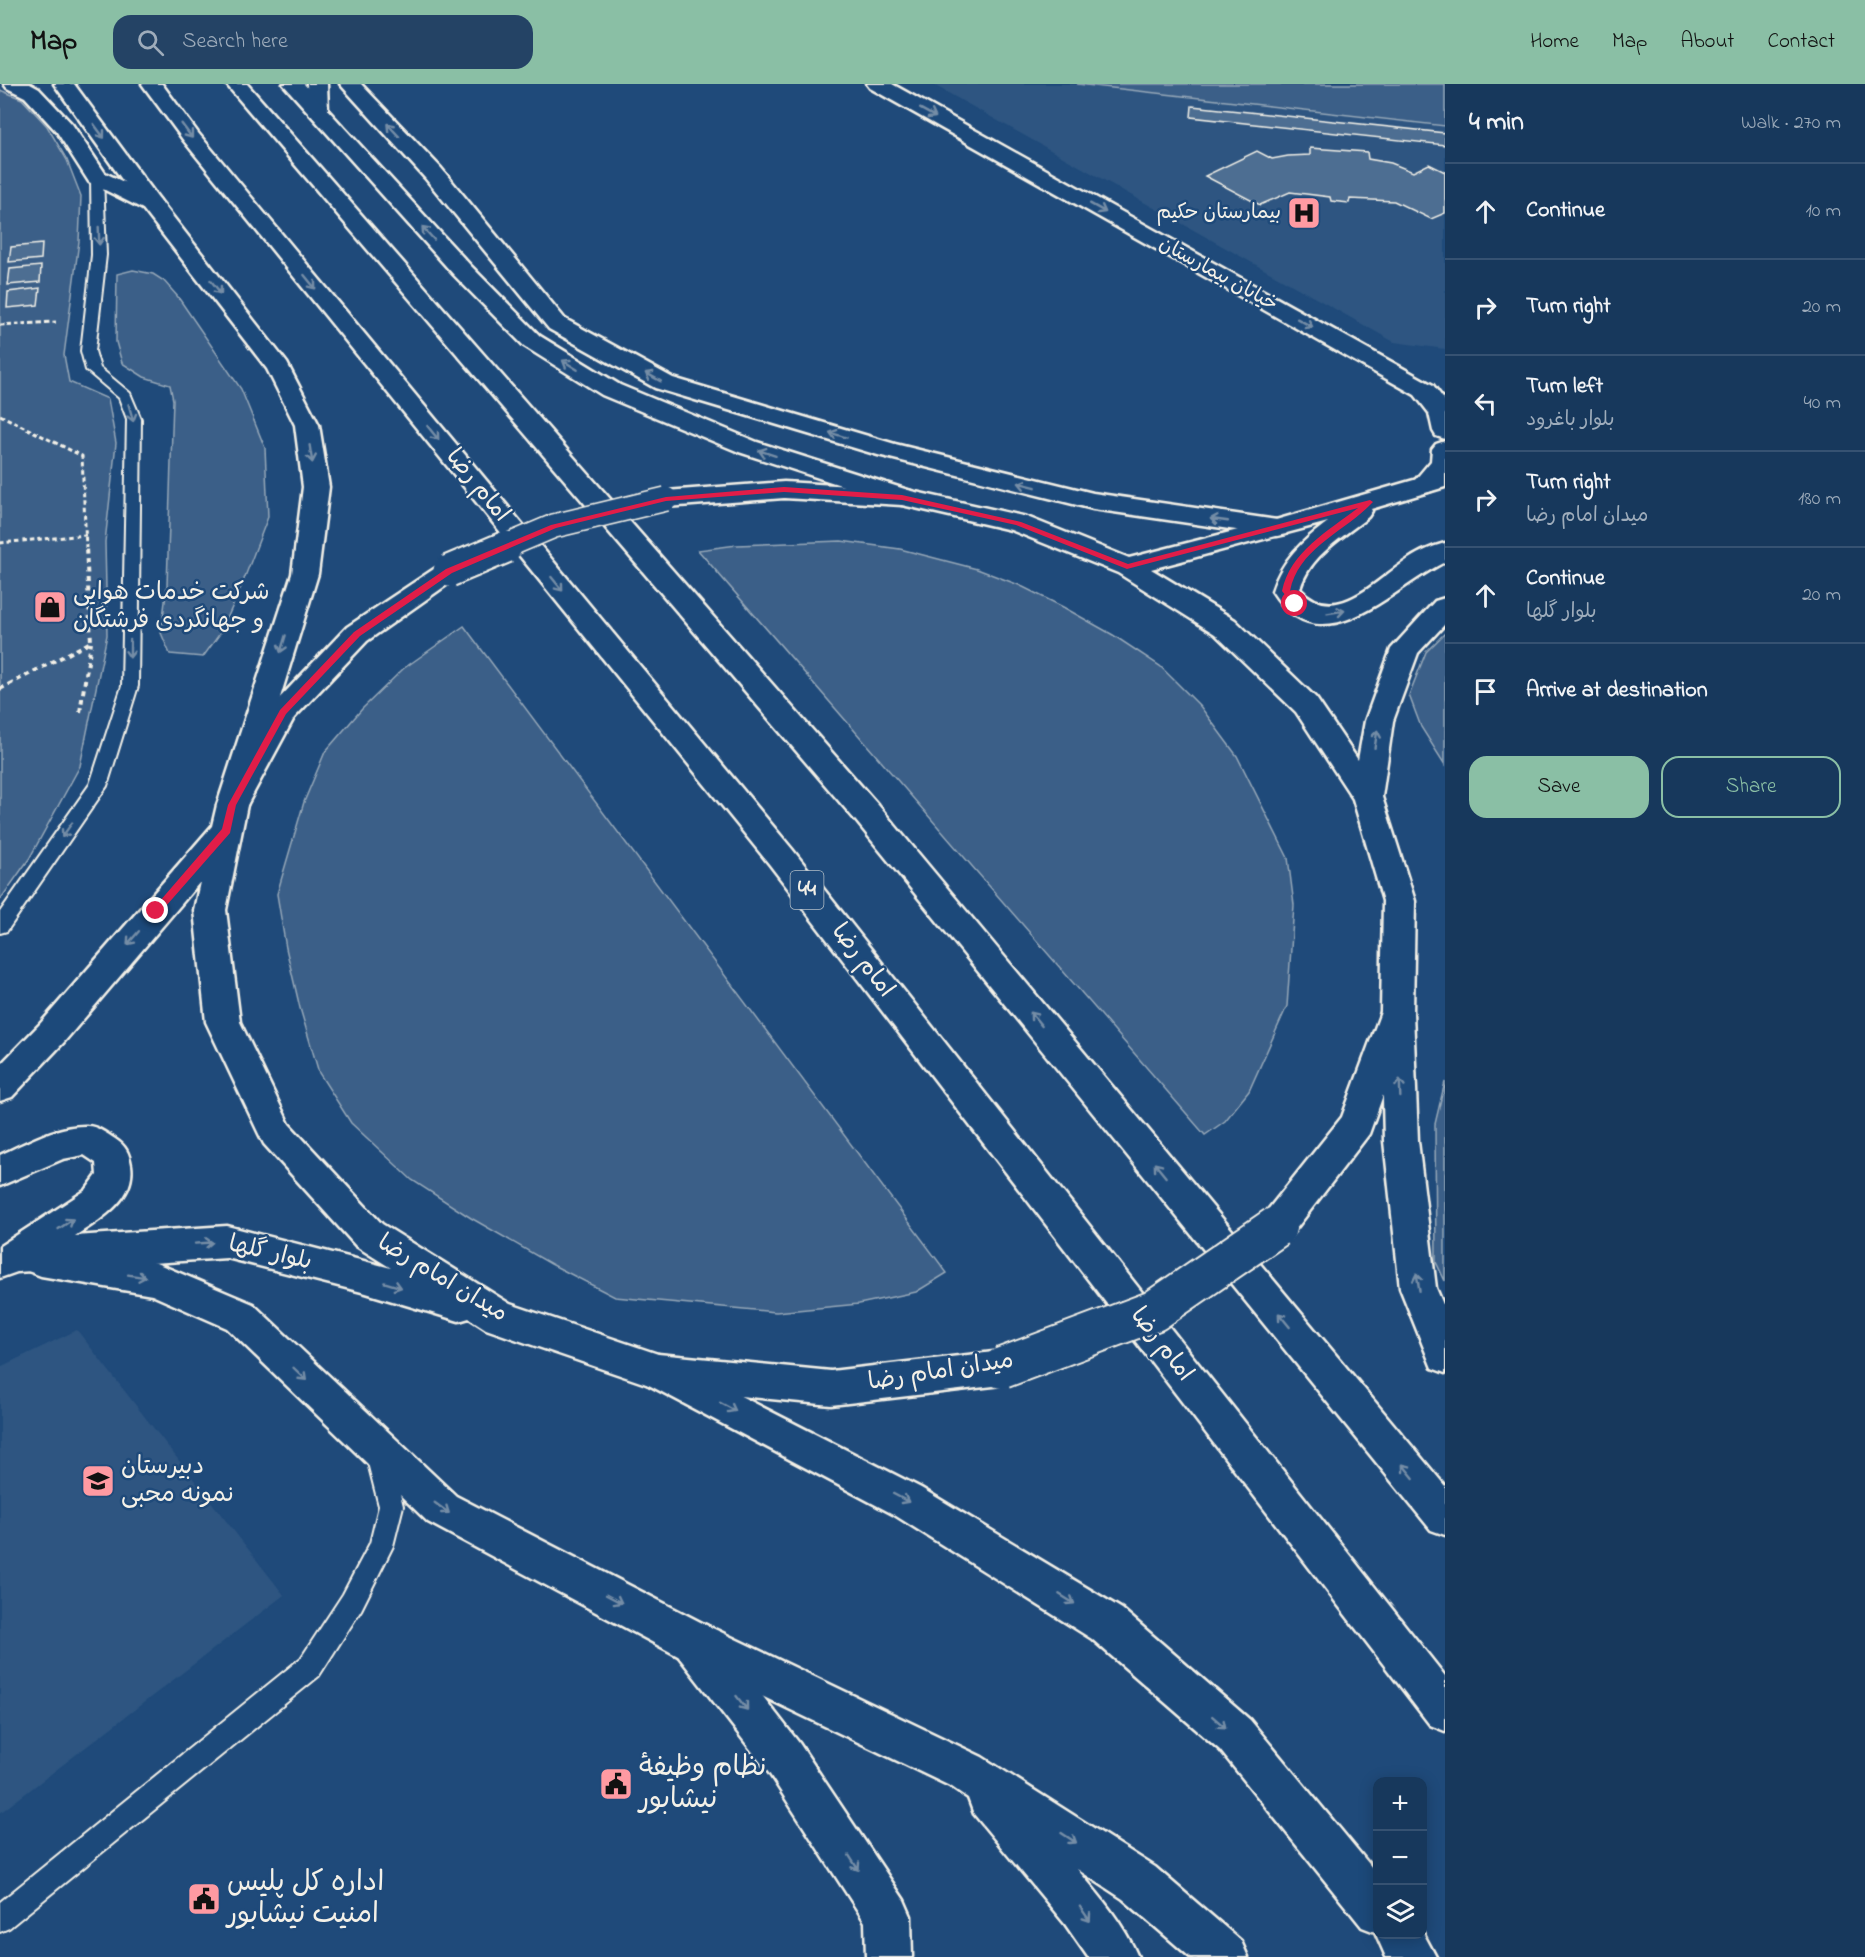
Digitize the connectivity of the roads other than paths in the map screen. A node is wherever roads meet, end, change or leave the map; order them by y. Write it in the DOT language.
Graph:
graph roads {
  1 [pos="14,84"];
  2 [pos="64,84"];
  3 [pos="152,84"];
  4 [pos="236,84"];
  5 [pos="293,84"];
  6 [pos="317,84"];
  7 [pos="350,84"];
  8 [pos="877,84"];
  9 [pos="318,111"];
  10 [pos="97,177"];
  11 [pos="151,204"];
  12 [pos="1445,431"];
  13 [pos="1445,449"];
  14 [pos="1434,482"];
  15 [pos="902,497"];
  16 [pos="1370,502"];
  17 [pos="1276,528"];
  18 [pos="1445,552"];
  19 [pos="1127,567"];
  20 [pos="1445,607"];
  21 [pos="1366,797"];
  22 [pos="229,818"];
  23 [pos="0,926"];
  24 [pos="1397,1012"];
  25 [pos="0,1087"];
  26 [pos="0,1171"];
  27 [pos="8,1259"];
  28 [pos="499,1317"];
  29 [pos="1445,1356"];
  30 [pos="658,1371"];
  31 [pos="376,1447"];
  32 [pos="1445,1516"];
  33 [pos="693,1641"];
  34 [pos="1445,1710"];
  35 [pos="967,1772"];
  36 [pos="1373,1906"];
  37 [pos="0,1919"];
  38 [pos="1400,1939"];
  39 [pos="889,1957"];
  40 [pos="1115,1957"];
  41 [pos="1225,1957"];
  42 [pos="1413,1957"];
  1 -- 10 [label="main road"];
  2 -- 11 [label="main road, one-way"];
  3 -- 34 [label="main road, امام رضا / 44, one-way"];
  32 -- 4 [label="main road, one-way"];
  5 -- 9 [label="main road"];
  6 -- 9 [label="main road"];
  17 -- 7 [label="main road, one-way"];
  8 -- 12 [label="main road, خیابان بیمارستان, one-way"];
  15 -- 9 [label="main road, one-way"];
  10 -- 11 [label="main road"];
  10 -- 23 [label="lane, one-way"];
  11 -- 22 [label="main road, one-way"];
  13 -- 14 [label="main road"];
  14 -- 16 [label="main road"];
  15 -- 19 [label="main road, میدان امام رضا"];
  15 -- 22 [label="main road, میدان امام رضا, bridge"];
  16 -- 17 [label="main road"];
  16 -- 18 [label="main road, one-way"];
  17 -- 19 [label="main road"];
  19 -- 21 [label="main road, میدان امام رضا"];
  21 -- 20 [label="main road, one-way"];
  21 -- 24 [label="main road, میدان امام رضا"];
  22 -- 25 [label="main road, one-way"];
  22 -- 28 [label="main road, میدان امام رضا"];
  29 -- 24 [label="main road, one-way"];
  24 -- 30 [label="main road, میدان امام رضا, bridge"];
  27 -- 26 [label="main road, one-way"];
  27 -- 28 [label="main road, بلوار گلها, one-way"];
  27 -- 31 [label="main road, one-way"];
  28 -- 30 [label="main road, میدان امام رضا"];
  30 -- 36 [label="main road, one-way"];
  31 -- 33 [label="main road, one-way"];
  31 -- 37 [label="lane"];
  33 -- 35 [label="main road"];
  33 -- 39 [label="main road, one-way"];
  35 -- 40 [label="main road, one-way"];
  35 -- 41 [label="main road, one-way"];
  38 -- 42 [label="main road"];
}
